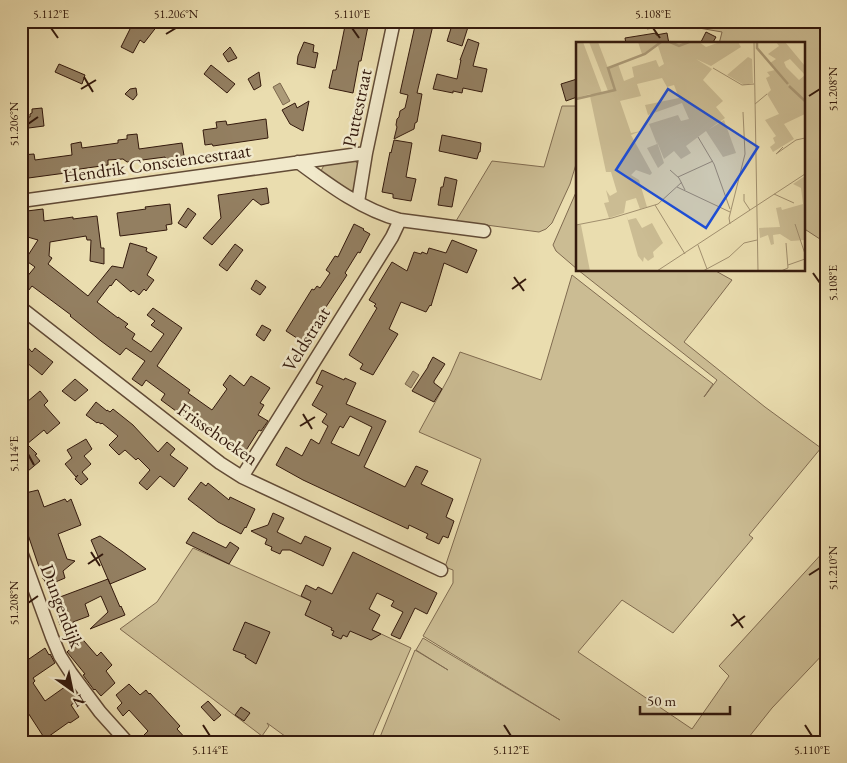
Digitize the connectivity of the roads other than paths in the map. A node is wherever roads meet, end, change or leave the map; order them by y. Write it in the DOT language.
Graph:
graph roads {
  1 [pos="394,21"];
  2 [pos="366,153"];
  3 [pos="298,162"];
  4 [pos="21,201"];
  5 [pos="358,202"];
  6 [pos="400,220"];
  7 [pos="484,231"];
  8 [pos="21,308"];
  9 [pos="242,477"];
  10 [pos="21,552"];
  11 [pos="441,570"];
  12 [pos="127,742"];
  1 -- 2 [label="street, Puttestraat"];
  2 -- 3 [label="street, Hendrik Consciencestraat"];
  2 -- 5 [label="street, Puttestraat"];
  3 -- 4 [label="street, Hendrik Consciencestraat"];
  3 -- 5 [label="street"];
  5 -- 6 [label="street"];
  6 -- 7 [label="street"];
  6 -- 9 [label="street, Veldstraat"];
  8 -- 9 [label="street, Frissehoeken"];
  9 -- 11 [label="street, Frissehoeken"];
  10 -- 12 [label="street, Dungendijk"];
}
